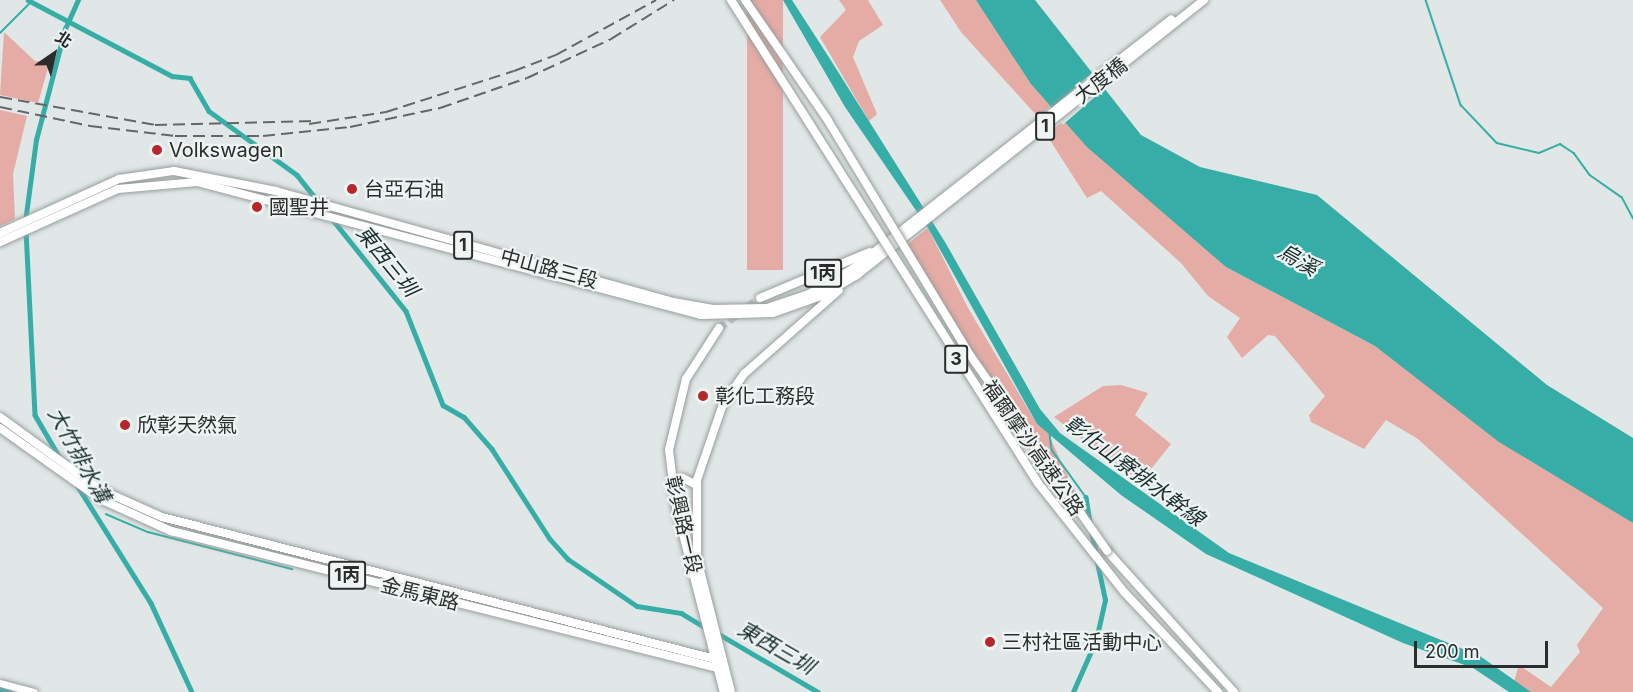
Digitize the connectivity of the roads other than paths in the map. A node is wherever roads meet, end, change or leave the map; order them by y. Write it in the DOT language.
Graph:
graph roads {
  1 [pos="731,0"];
  2 [pos="745,0"];
  3 [pos="1195,0"];
  4 [pos="1204,0"];
  5 [pos="276,189"];
  6 [pos="273,203"];
  7 [pos="33,222"];
  8 [pos="0,233"];
  9 [pos="11,233"];
  10 [pos="410,234"];
  11 [pos="0,242"];
  12 [pos="885,248"];
  13 [pos="857,275"];
  14 [pos="760,298"];
  15 [pos="719,328"];
  16 [pos="0,417"];
  17 [pos="0,428"];
  18 [pos="696,484"];
  19 [pos="672,487"];
  20 [pos="676,507"];
  21 [pos="695,515"];
  22 [pos="711,629"];
  23 [pos="720,665"];
  24 [pos="0,683"];
  25 [pos="34,692"];
  26 [pos="724,692"];
  27 [pos="731,692"];
  28 [pos="1218,692"];
  29 [pos="1234,692"];
  1 -- 28 [label="highway, 福爾摩沙高速公路 / 3, bridge"];
  2 -- 29 [label="highway, 福爾摩沙高速公路 / 3, bridge"];
  3 -- 12 [label="main road, 大度橋 / 1, bridge"];
  4 -- 12 [label="main road, 大度橋 / 1, bridge"];
  5 -- 6 [label="main road"];
  5 -- 7 [label="main road, 中山路三段 / 1"];
  5 -- 10 [label="main road, 中山路三段 / 1"];
  6 -- 7 [label="main road, 中山路三段 / 1"];
  6 -- 10 [label="main road, 中山路三段 / 1"];
  7 -- 9 [label="main road, 1"];
  8 -- 9 [label="main road, 1"];
  9 -- 11 [label="main road, 1"];
  10 -- 12 [label="main road, 中山路三段 / 1"];
  10 -- 13 [label="main road, 中山路三段 / 1"];
  12 -- 13 [label="main road, 1"];
  12 -- 14 [label="main road, 1丙"];
  13 -- 18 [label="main road, 彰興路一段 / 1丙"];
  15 -- 19 [label="main road, 彰興路一段 / 1丙"];
  16 -- 23 [label="main road, 金馬東路 / 1丙"];
  17 -- 23 [label="main road, 金馬東路 / 1丙"];
  18 -- 19 [label="main road"];
  18 -- 21 [label="main road, 彰興路一段 / 1丙"];
  19 -- 20 [label="main road, 彰興路一段 / 1丙"];
  20 -- 21 [label="main road"];
  20 -- 22 [label="main road, 彰興路一段 / 1丙"];
  21 -- 22 [label="main road, 彰興路一段 / 1丙"];
  22 -- 23 [label="main road, 彰興路一段 / 1丙"];
  23 -- 26 [label="main road, 彰興路一段"];
  23 -- 27 [label="main road, 彰興路一段"];
  24 -- 25 [label="street"];
}
